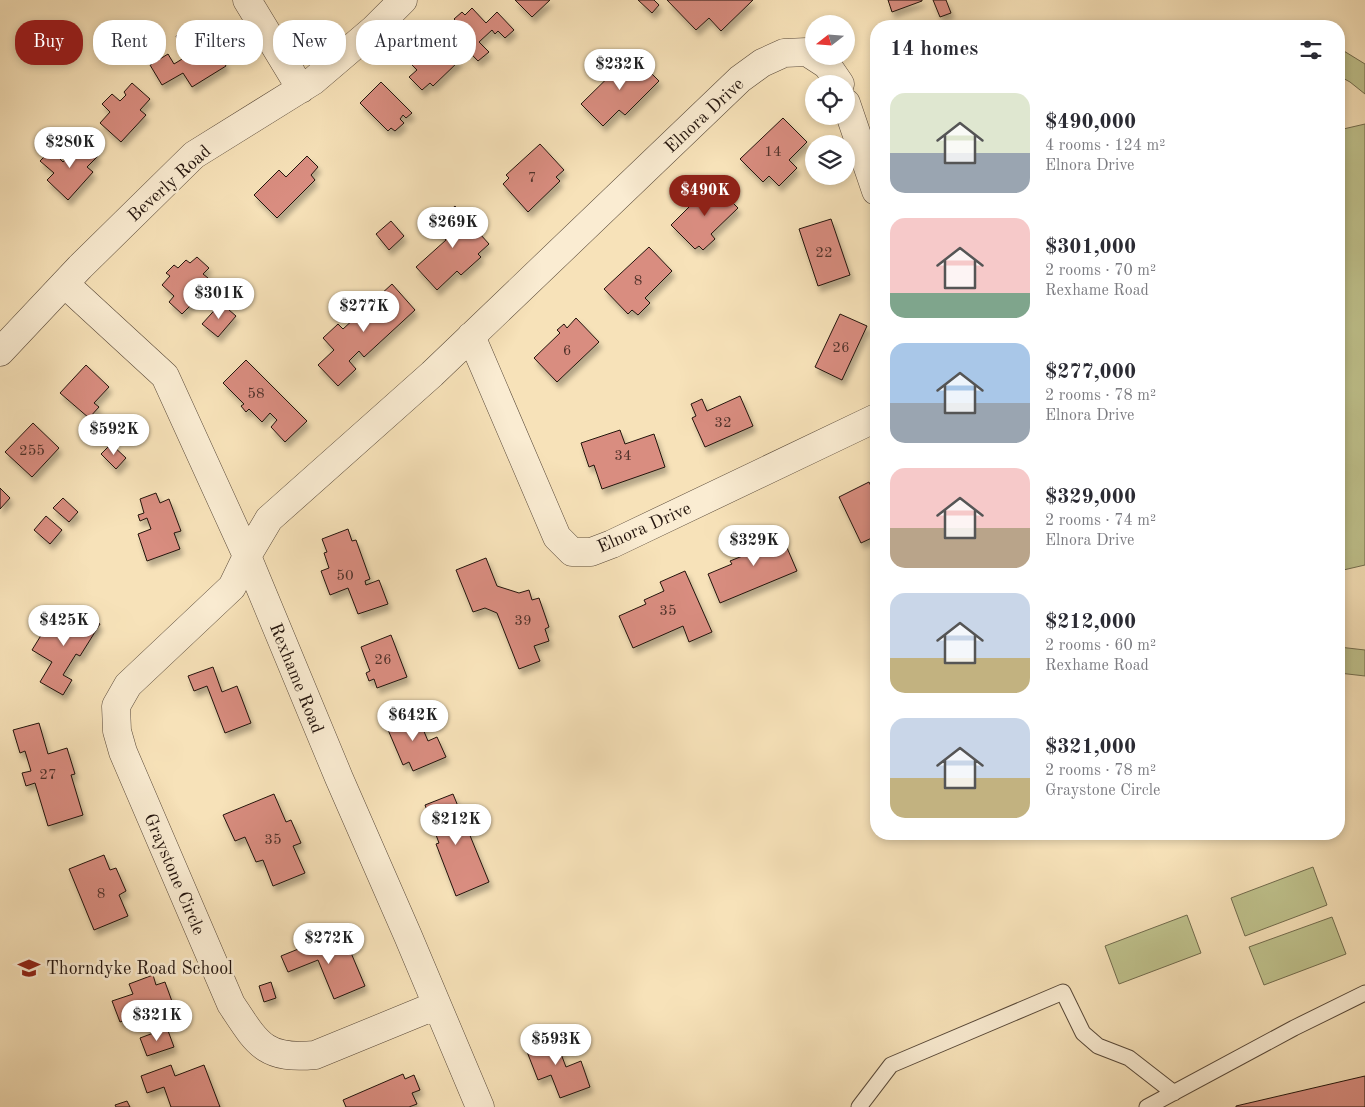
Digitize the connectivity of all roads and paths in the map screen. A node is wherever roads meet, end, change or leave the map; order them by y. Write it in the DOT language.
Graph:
graph roads {
  1 [pos="247,0"];
  2 [pos="404,0"];
  3 [pos="834,75"];
  4 [pos="301,89"];
  5 [pos="854,125"];
  6 [pos="870,173"];
  7 [pos="65,284"];
  8 [pos="471,336"];
  9 [pos="0,352"];
  10 [pos="870,421"];
  11 [pos="247,556"];
  12 [pos="1365,993"];
  13 [pos="437,1005"];
  14 [pos="1174,1093"];
  15 [pos="480,1107"];
  16 [pos="859,1107"];
  17 [pos="1147,1107"];
  1 -- 4 [label="street"];
  2 -- 4 [label="street, Beverly Road"];
  3 -- 8 [label="street, Elnora Drive"];
  4 -- 7 [label="street, Beverly Road"];
  5 -- 6 [label="street"];
  7 -- 9 [label="street, Beverly Road"];
  7 -- 11 [label="street, Rexhame Road"];
  8 -- 10 [label="street, Elnora Drive"];
  8 -- 11 [label="street, Elnora Drive"];
  11 -- 13 [label="street, Rexhame Road"];
  11 -- 13 [label="street, Graystone Circle"];
  12 -- 14 [label="lane"];
  13 -- 15 [label="street, Rexhame Road"];
  14 -- 16 [label="lane"];
  14 -- 17 [label="lane"];
}
